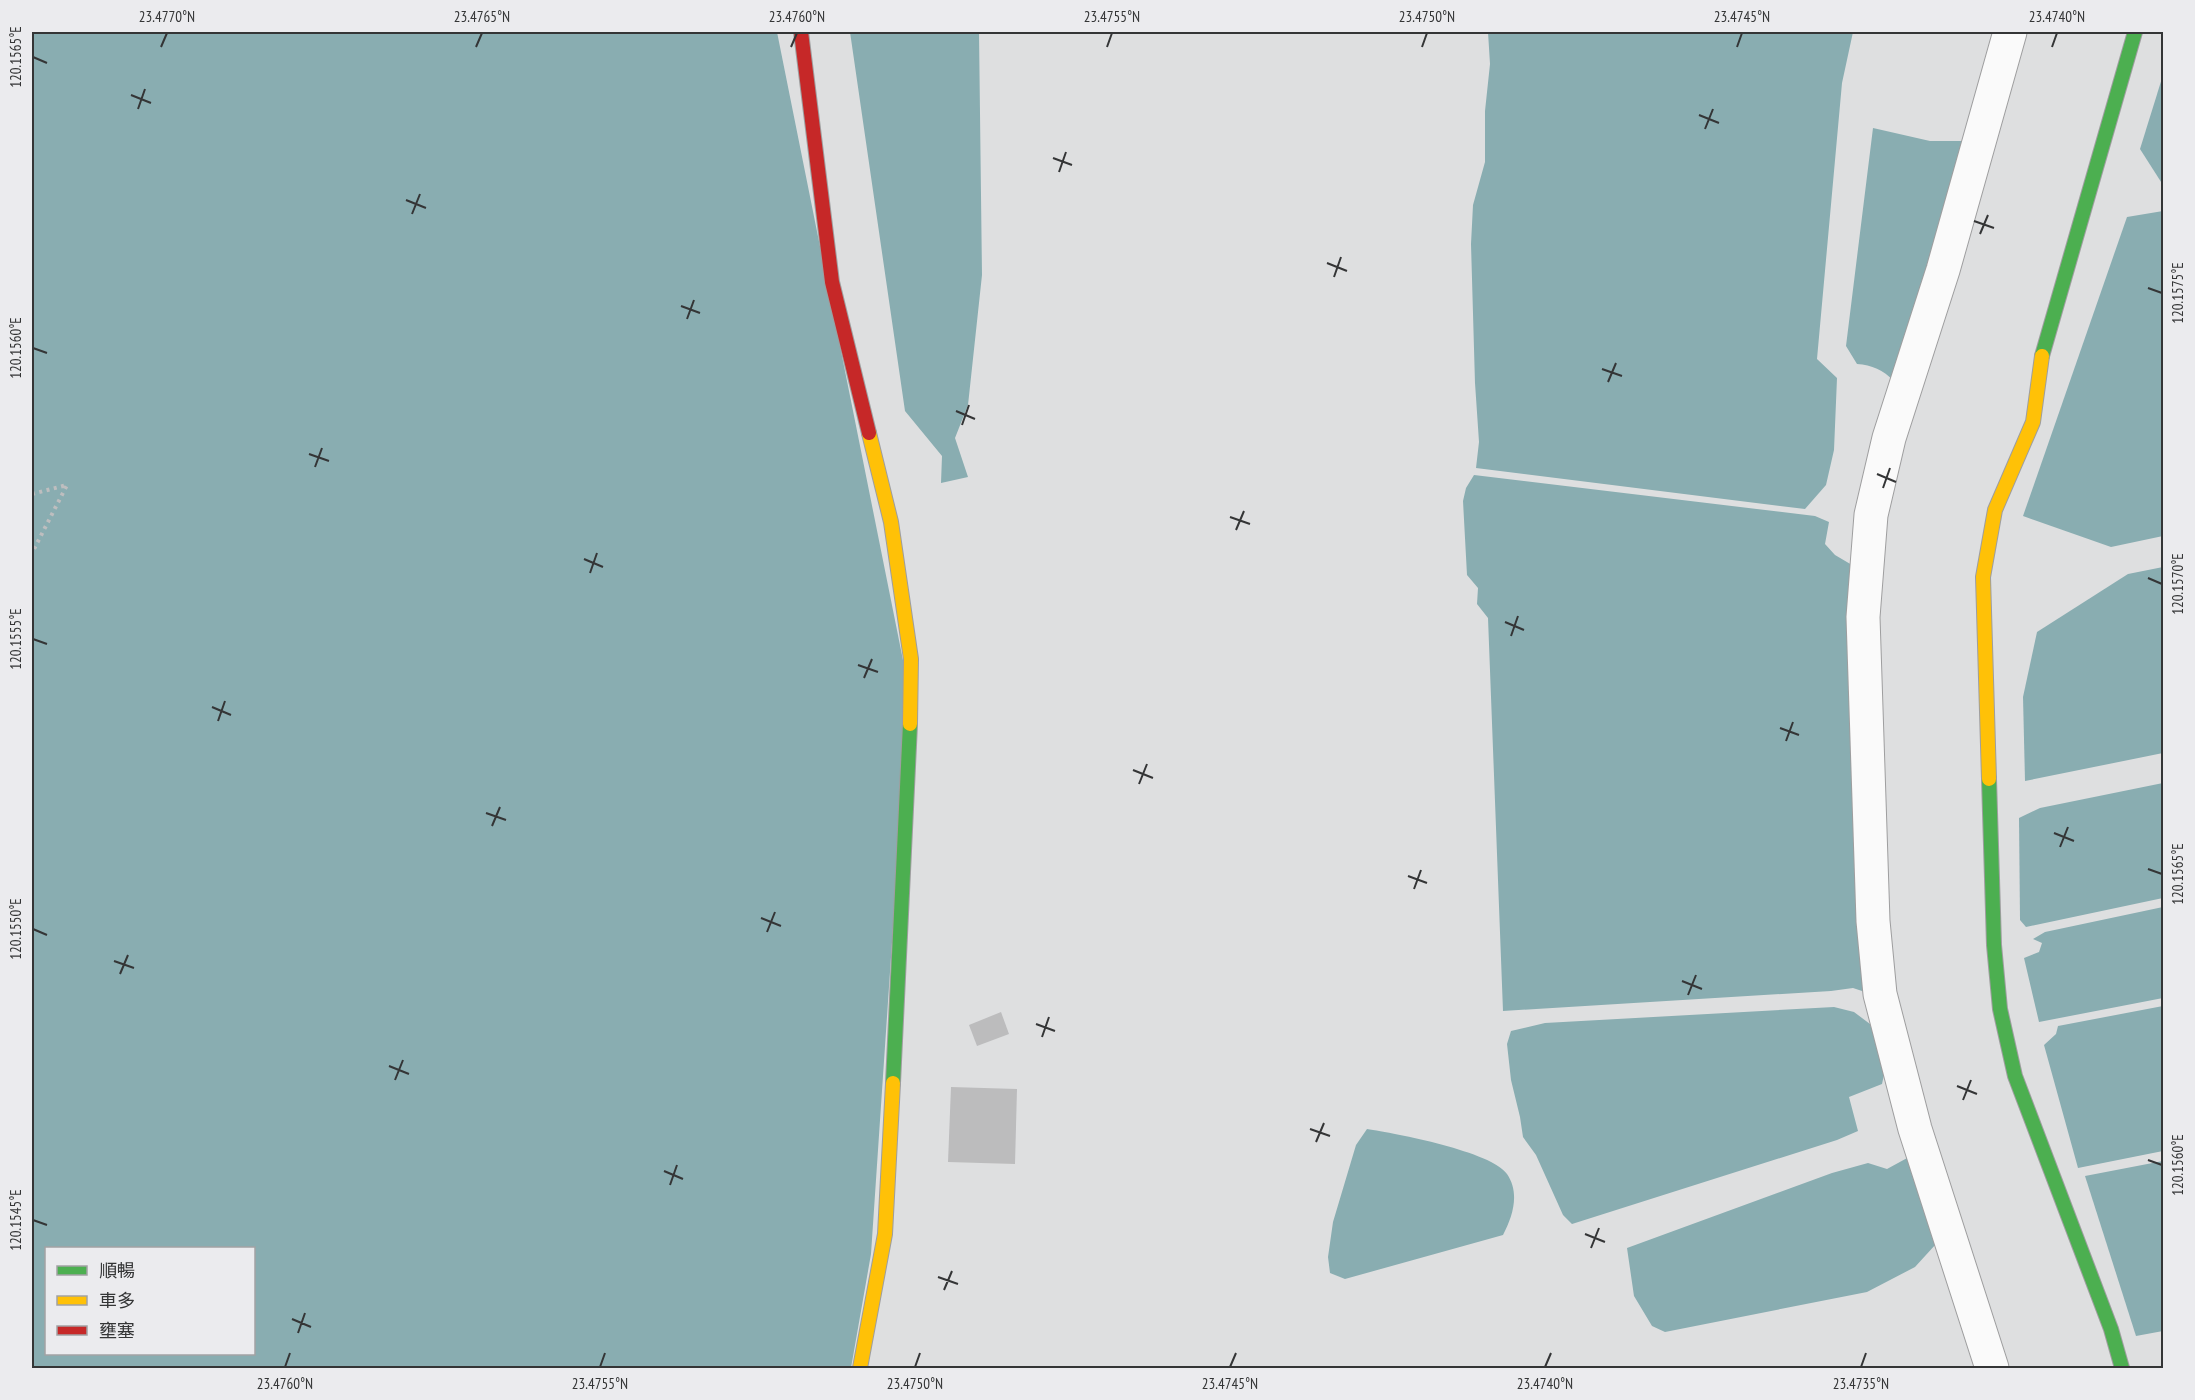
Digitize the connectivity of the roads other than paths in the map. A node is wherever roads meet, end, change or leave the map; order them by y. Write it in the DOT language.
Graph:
graph roads {
  1 [pos="801,32"];
  2 [pos="2010,32"];
  3 [pos="2135,32"];
  4 [pos="860,1368"];
  5 [pos="1992,1368"];
  6 [pos="2122,1368"];
  1 -- 4 [label="street"];
  2 -- 5 [label="street"];
  3 -- 6 [label="street"];
}
